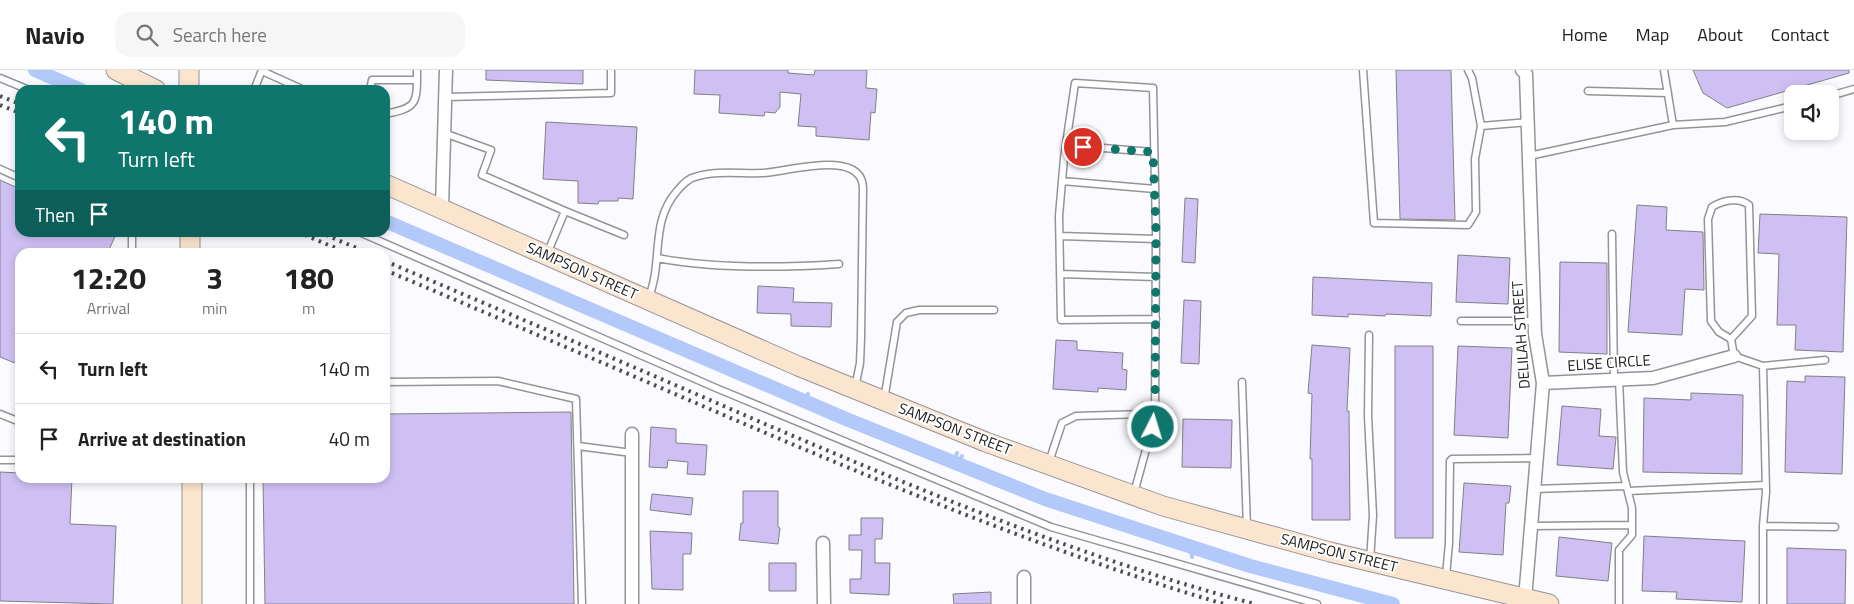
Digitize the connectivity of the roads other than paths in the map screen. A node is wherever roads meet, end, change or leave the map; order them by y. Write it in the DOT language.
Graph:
graph roads {
  1 [pos="116,70"];
  2 [pos="189,70"];
  3 [pos="262,70"];
  4 [pos="417,70"];
  5 [pos="446,70"];
  6 [pos="611,70"];
  7 [pos="1363,70"];
  8 [pos="1468,70"];
  9 [pos="1522,70"];
  10 [pos="1664,70"];
  11 [pos="0,78"];
  12 [pos="417,80"];
  13 [pos="17,85"];
  14 [pos="146,85"];
  15 [pos="189,85"];
  16 [pos="256,85"];
  17 [pos="294,85"];
  18 [pos="371,85"];
  19 [pos="1854,88"];
  20 [pos="1588,91"];
  21 [pos="1668,93"];
  22 [pos="1839,93"];
  23 [pos="445,97"];
  24 [pos="1784,108"];
  25 [pos="390,113"];
  26 [pos="1528,122"];
  27 [pos="1674,125"];
  28 [pos="1480,126"];
  29 [pos="444,132"];
  30 [pos="1066,145"];
  31 [pos="1153,152"];
  32 [pos="1529,156"];
  33 [pos="0,169"];
  34 [pos="15,176"];
  35 [pos="1062,181"];
  36 [pos="390,186"];
  37 [pos="1154,189"];
  38 [pos="442,207"];
  39 [pos="565,211"];
  40 [pos="1612,234"];
  41 [pos="624,235"];
  42 [pos="1060,236"];
  43 [pos="370,237"];
  44 [pos="1156,239"];
  45 [pos="547,256"];
  46 [pos="657,258"];
  47 [pos="839,264"];
  48 [pos="1060,274"];
  49 [pos="1156,277"];
  50 [pos="648,301"];
  51 [pos="994,310"];
  52 [pos="1156,319"];
  53 [pos="1461,321"];
  54 [pos="1535,321"];
  55 [pos="1369,335"];
  56 [pos="1731,339"];
  57 [pos="1734,356"];
  58 [pos="1825,360"];
  59 [pos="1763,366"];
  60 [pos="1617,379"];
  61 [pos="390,382"];
  62 [pos="1242,382"];
  63 [pos="1543,383"];
  64 [pos="854,389"];
  65 [pos="884,401"];
  66 [pos="0,414"];
  67 [pos="1155,417"];
  68 [pos="15,420"];
  69 [pos="632,434"];
  70 [pos="578,446"];
  71 [pos="632,453"];
  72 [pos="1537,458"];
  73 [pos="0,460"];
  74 [pos="15,460"];
  75 [pos="1048,464"];
  76 [pos="192,483"];
  77 [pos="250,483"];
  78 [pos="1766,485"];
  79 [pos="1627,488"];
  80 [pos="1534,489"];
  81 [pos="1134,495"];
  82 [pos="1632,525"];
  83 [pos="1531,526"];
  84 [pos="1763,526"];
  85 [pos="1835,527"];
  86 [pos="1248,529"];
  87 [pos="823,543"];
  88 [pos="1370,562"];
  89 [pos="1024,577"];
  90 [pos="1445,580"];
  91 [pos="1525,599"];
  92 [pos="192,604"];
  93 [pos="250,604"];
  94 [pos="582,604"];
  95 [pos="632,604"];
  96 [pos="824,604"];
  97 [pos="1024,604"];
  98 [pos="1317,604"];
  99 [pos="1549,604"];
  100 [pos="1619,604"];
  101 [pos="1763,604"];
  1 -- 14 [label="street"];
  2 -- 15 [label="street"];
  3 -- 16 [label="lane"];
  3 -- 17 [label="lane"];
  4 -- 12 [label="lane"];
  5 -- 23 [label="street"];
  6 -- 23 [label="lane"];
  7 -- 28 [label="lane"];
  8 -- 28 [label="lane"];
  9 -- 26 [label="street, DELILAH STREET"];
  10 -- 21 [label="lane"];
  11 -- 13 [label="lane"];
  12 -- 18 [label="lane"];
  12 -- 25 [label="lane"];
  19 -- 22 [label="lane"];
  20 -- 21 [label="lane"];
  21 -- 27 [label="lane"];
  23 -- 29 [label="street"];
  24 -- 27 [label="lane"];
  26 -- 28 [label="lane"];
  26 -- 32 [label="street, DELILAH STREET"];
  27 -- 32 [label="lane"];
  29 -- 38 [label="street"];
  29 -- 39 [label="lane"];
  30 -- 31 [label="lane"];
  30 -- 31 [label="lane"];
  30 -- 35 [label="lane"];
  31 -- 37 [label="lane"];
  32 -- 54 [label="street, DELILAH STREET"];
  33 -- 34 [label="lane"];
  35 -- 37 [label="lane"];
  35 -- 42 [label="lane"];
  36 -- 38 [label="street, SAMPSON STREET"];
  37 -- 44 [label="lane"];
  38 -- 45 [label="street, SAMPSON STREET"];
  39 -- 41 [label="lane"];
  39 -- 45 [label="lane"];
  40 -- 60 [label="lane"];
  42 -- 44 [label="lane"];
  42 -- 48 [label="lane"];
  43 -- 98 [label="lane"];
  44 -- 49 [label="lane"];
  45 -- 50 [label="street, SAMPSON STREET"];
  46 -- 47 [label="lane"];
  46 -- 50 [label="lane"];
  46 -- 64 [label="lane"];
  48 -- 49 [label="lane"];
  48 -- 52 [label="lane"];
  49 -- 52 [label="lane"];
  50 -- 64 [label="street, SAMPSON STREET"];
  51 -- 65 [label="lane"];
  52 -- 67 [label="lane"];
  53 -- 54 [label="lane"];
  54 -- 63 [label="street, DELILAH STREET"];
  55 -- 88 [label="lane"];
  56 -- 56 [label="lane"];
  56 -- 57 [label="lane"];
  57 -- 59 [label="lane"];
  57 -- 60 [label="street, ELISE CIRCLE"];
  58 -- 59 [label="lane"];
  59 -- 78 [label="lane"];
  60 -- 63 [label="street, ELISE CIRCLE"];
  60 -- 79 [label="lane"];
  61 -- 70 [label="lane"];
  62 -- 86 [label="lane"];
  63 -- 72 [label="street, DELILAH STREET"];
  64 -- 65 [label="street, SAMPSON STREET"];
  65 -- 75 [label="street, SAMPSON STREET"];
  66 -- 68 [label="lane"];
  67 -- 75 [label="lane"];
  67 -- 81 [label="lane"];
  69 -- 71 [label="street"];
  70 -- 71 [label="lane"];
  70 -- 94 [label="lane"];
  71 -- 95 [label="street"];
  72 -- 80 [label="street, DELILAH STREET"];
  72 -- 90 [label="lane"];
  73 -- 74 [label="lane"];
  75 -- 81 [label="street, SAMPSON STREET"];
  76 -- 92 [label="street"];
  77 -- 93 [label="lane"];
  78 -- 79 [label="lane"];
  78 -- 84 [label="lane"];
  79 -- 80 [label="lane"];
  79 -- 82 [label="lane"];
  80 -- 83 [label="street, DELILAH STREET"];
  81 -- 86 [label="street, SAMPSON STREET"];
  82 -- 83 [label="lane"];
  82 -- 100 [label="lane"];
  83 -- 91 [label="street, DELILAH STREET"];
  84 -- 85 [label="lane"];
  84 -- 101 [label="lane"];
  86 -- 88 [label="street, SAMPSON STREET"];
  87 -- 96 [label="street"];
  88 -- 90 [label="street, SAMPSON STREET"];
  89 -- 97 [label="street"];
  90 -- 91 [label="street, SAMPSON STREET"];
  91 -- 99 [label="street, SAMPSON STREET"];
}
